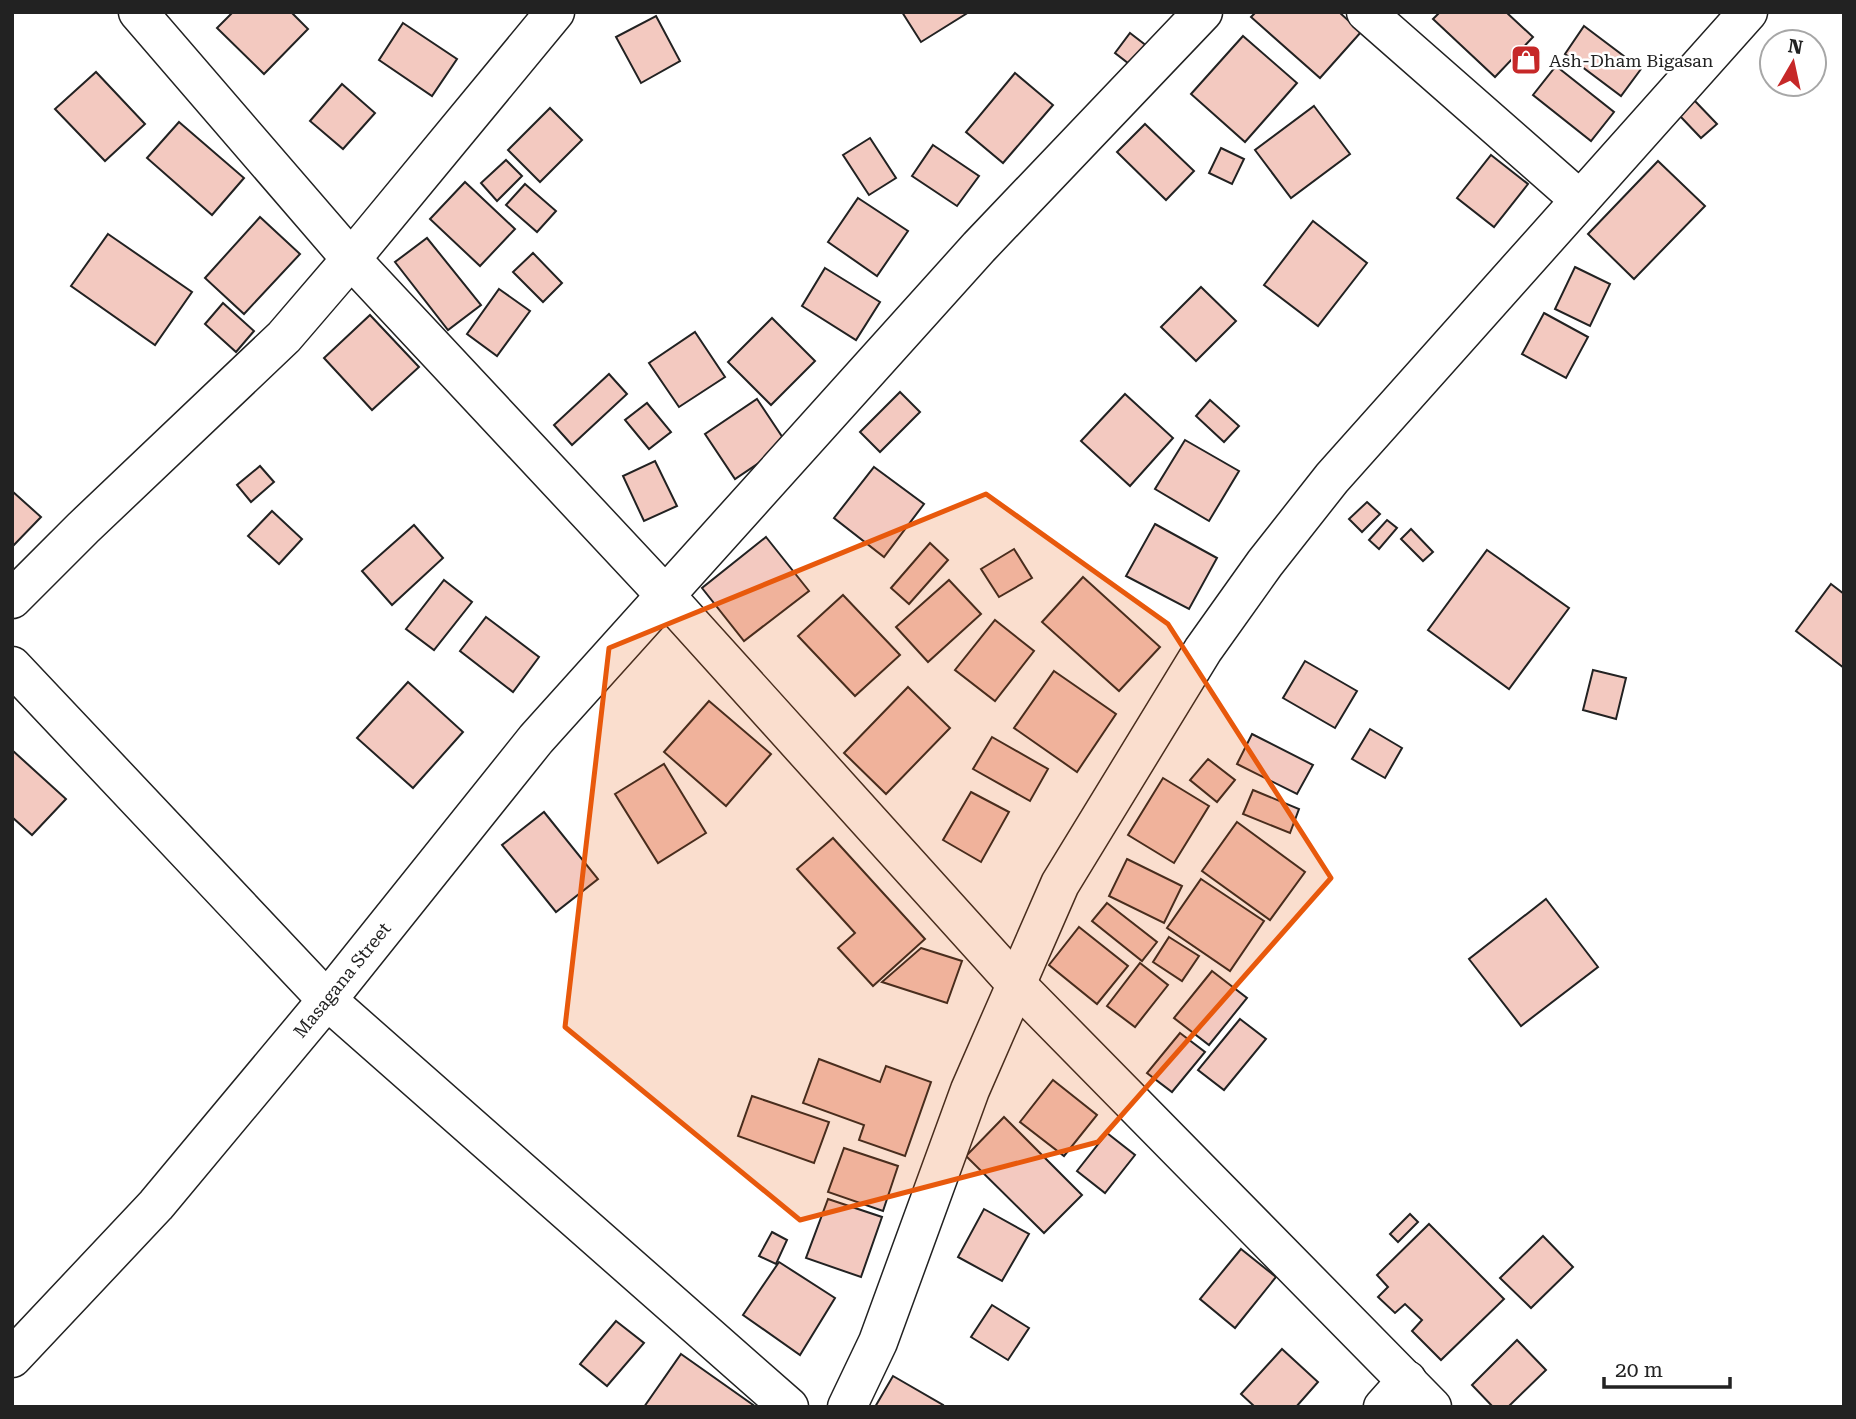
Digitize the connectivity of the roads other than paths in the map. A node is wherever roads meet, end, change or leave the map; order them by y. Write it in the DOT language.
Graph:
graph roads {
  1 [pos="138,12"];
  2 [pos="555,12"];
  3 [pos="1203,12"];
  4 [pos="1366,12"];
  5 [pos="1748,12"];
  6 [pos="1580,200"];
  7 [pos="351,260"];
  8 [pos="664,595"];
  9 [pos="12,599"];
  10 [pos="12,666"];
  11 [pos="1017,985"];
  12 [pos="327,1000"];
  13 [pos="12,1358"];
  14 [pos="1407,1398"];
  15 [pos="789,1407"];
  16 [pos="847,1407"];
  1 -- 7 [label="street"];
  2 -- 7 [label="street"];
  3 -- 8 [label="street, Masagana Street"];
  4 -- 6 [label="street"];
  5 -- 6 [label="street"];
  6 -- 11 [label="street"];
  7 -- 8 [label="street"];
  7 -- 9 [label="street"];
  8 -- 11 [label="street"];
  8 -- 12 [label="street, Masagana Street"];
  10 -- 12 [label="street"];
  11 -- 14 [label="street"];
  11 -- 16 [label="street"];
  12 -- 13 [label="street, Masagana Street"];
  12 -- 15 [label="street"];
}
